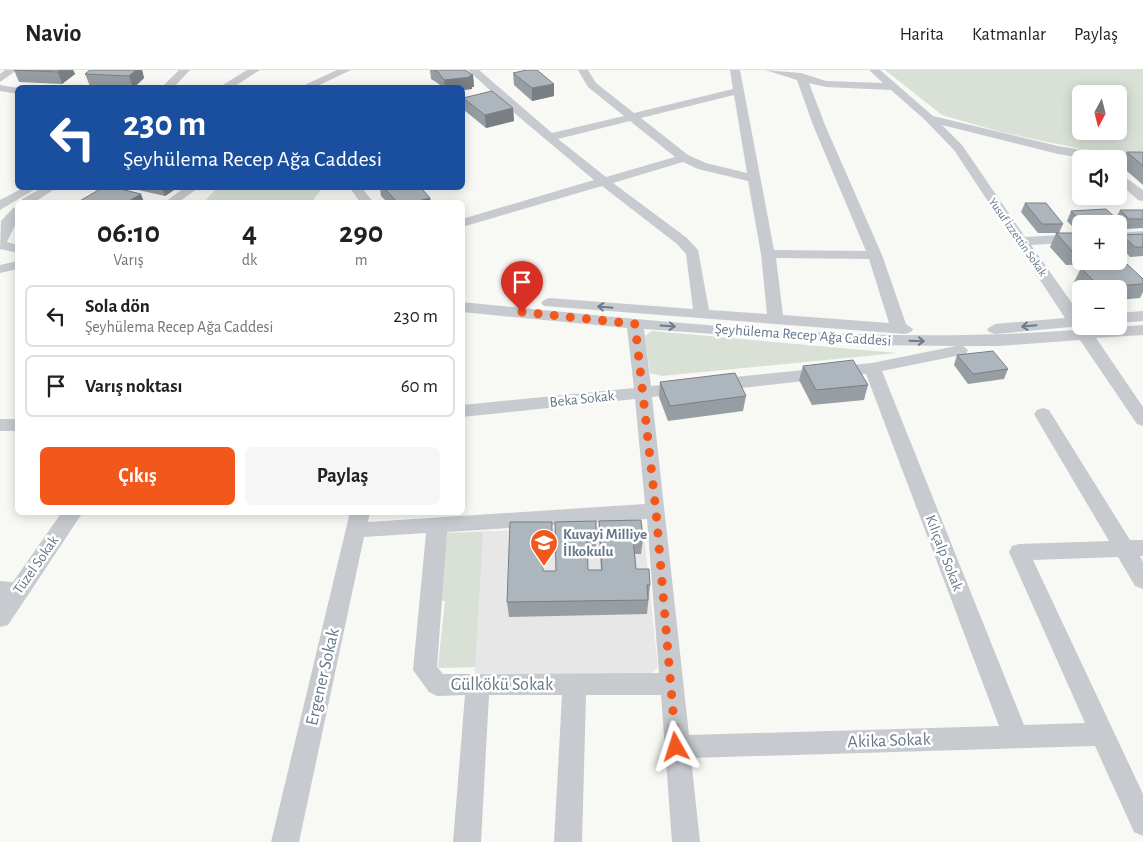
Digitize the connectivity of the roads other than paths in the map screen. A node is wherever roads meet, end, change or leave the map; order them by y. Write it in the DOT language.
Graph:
graph roads {
  1 [pos="12,70"];
  2 [pos="185,70"];
  3 [pos="243,70"];
  4 [pos="255,70"];
  5 [pos="346,70"];
  6 [pos="473,70"];
  7 [pos="583,70"];
  8 [pos="735,70"];
  9 [pos="770,70"];
  10 [pos="874,70"];
  11 [pos="801,76"];
  12 [pos="0,79"];
  13 [pos="169,85"];
  14 [pos="218,85"];
  15 [pos="229,85"];
  16 [pos="310,85"];
  17 [pos="893,87"];
  18 [pos="0,88"];
  19 [pos="15,90"];
  20 [pos="738,91"];
  21 [pos="496,92"];
  22 [pos="479,96"];
  23 [pos="634,118"];
  24 [pos="928,118"];
  25 [pos="551,137"];
  26 [pos="1072,153"];
  27 [pos="1127,156"];
  28 [pos="1143,156"];
  29 [pos="684,158"];
  30 [pos="754,178"];
  31 [pos="606,182"];
  32 [pos="1127,184"];
  33 [pos="28,190"];
  34 [pos="47,190"];
  35 [pos="189,190"];
  36 [pos="1143,197"];
  37 [pos="30,200"];
  38 [pos="174,200"];
  39 [pos="0,206"];
  40 [pos="15,214"];
  41 [pos="465,222"];
  42 [pos="1143,235"];
  43 [pos="1127,236"];
  44 [pos="1072,239"];
  45 [pos="1021,242"];
  46 [pos="5,245"];
  47 [pos="768,254"];
  48 [pos="875,255"];
  49 [pos="0,262"];
  50 [pos="15,264"];
  51 [pos="15,265"];
  52 [pos="0,269"];
  53 [pos="465,295"];
  54 [pos="465,307"];
  55 [pos="1072,312"];
  56 [pos="702,315"];
  57 [pos="1143,316"];
  58 [pos="1127,317"];
  59 [pos="776,320"];
  60 [pos="635,324"];
  61 [pos="1072,326"];
  62 [pos="899,328"];
  63 [pos="1072,328"];
  64 [pos="1127,329"];
  65 [pos="1143,330"];
  66 [pos="1088,335"];
  67 [pos="998,341"];
  68 [pos="872,368"];
  69 [pos="642,392"];
  70 [pos="465,411"];
  71 [pos="1043,414"];
  72 [pos="1143,420"];
  73 [pos="0,425"];
  74 [pos="15,426"];
  75 [pos="656,511"];
  76 [pos="71,515"];
  77 [pos="359,521"];
  78 [pos="437,525"];
  79 [pos="1133,548"];
  80 [pos="1143,580"];
  81 [pos="9,590"];
  82 [pos="0,618"];
  83 [pos="670,684"];
  84 [pos="574,685"];
  85 [pos="478,686"];
  86 [pos="1102,734"];
  87 [pos="1016,737"];
  88 [pos="676,747"];
  89 [pos="1143,823"];
  90 [pos="285,842"];
  91 [pos="467,842"];
  92 [pos="568,842"];
  93 [pos="686,842"];
  1 -- 12 [label="street"];
  2 -- 13 [label="street"];
  3 -- 14 [label="street"];
  4 -- 15 [label="street"];
  5 -- 16 [label="street"];
  6 -- 21 [label="street"];
  7 -- 23 [label="street"];
  8 -- 20 [label="street"];
  9 -- 11 [label="street"];
  10 -- 17 [label="street, Yusuf İzzettin Sokak"];
  11 -- 17 [label="street"];
  11 -- 48 [label="street"];
  17 -- 24 [label="street, Yusuf İzzettin Sokak"];
  18 -- 19 [label="street"];
  20 -- 23 [label="street"];
  20 -- 30 [label="street"];
  21 -- 22 [label="street"];
  21 -- 25 [label="street"];
  23 -- 25 [label="street"];
  23 -- 29 [label="street"];
  24 -- 26 [label="street"];
  24 -- 45 [label="street, Yusuf İzzettin Sokak"];
  25 -- 31 [label="street"];
  27 -- 28 [label="street"];
  29 -- 30 [label="street"];
  29 -- 31 [label="street"];
  30 -- 47 [label="street"];
  31 -- 41 [label="street"];
  31 -- 56 [label="street"];
  32 -- 36 [label="street"];
  33 -- 39 [label="street"];
  34 -- 37 [label="street"];
  35 -- 38 [label="street"];
  40 -- 46 [label="street"];
  42 -- 43 [label="street"];
  44 -- 45 [label="street"];
  45 -- 55 [label="street, Yusuf İzzettin Sokak"];
  47 -- 48 [label="street"];
  47 -- 59 [label="street"];
  48 -- 62 [label="street"];
  49 -- 50 [label="street"];
  51 -- 52 [label="street"];
  56 -- 53 [label="street, Şeyhülema Recep Ağa Caddesi, one-way"];
  54 -- 60 [label="street, Şeyhülema Recep Ağa Caddesi"];
  56 -- 59 [label="street, Şeyhülema Recep Ağa Caddesi"];
  57 -- 58 [label="street"];
  59 -- 62 [label="street, Şeyhülema Recep Ağa Caddesi"];
  60 -- 67 [label="street, Şeyhülema Recep Ağa Caddesi, one-way"];
  60 -- 69 [label="street"];
  61 -- 62 [label="street, Şeyhülema Recep Ağa Caddesi, one-way"];
  63 -- 67 [label="street, Şeyhülema Recep Ağa Caddesi"];
  64 -- 65 [label="street, Şeyhülema Recep Ağa Caddesi"];
  66 -- 72 [label="street, Yusuf İzzettin Sokak"];
  67 -- 68 [label="street, Beka Sokak"];
  68 -- 69 [label="street, Beka Sokak"];
  68 -- 87 [label="street, Kılıçalp Sokak"];
  69 -- 70 [label="street, Beka Sokak"];
  69 -- 75 [label="street"];
  71 -- 79 [label="street"];
  73 -- 74 [label="street"];
  75 -- 78 [label="street"];
  75 -- 83 [label="street"];
  76 -- 81 [label="street, Tüzel Sokak"];
  77 -- 78 [label="street"];
  77 -- 90 [label="street, Ergener Sokak"];
  78 -- 85 [label="street, Gülkökü Sokak"];
  79 -- 80 [label="street"];
  79 -- 86 [label="street"];
  81 -- 82 [label="street, Tüzel Sokak"];
  83 -- 84 [label="street, Gülkökü Sokak"];
  83 -- 88 [label="street"];
  84 -- 85 [label="street, Gülkökü Sokak"];
  84 -- 92 [label="street"];
  85 -- 91 [label="street"];
  86 -- 87 [label="street, Akika Sokak"];
  86 -- 89 [label="street"];
  87 -- 88 [label="street, Akika Sokak"];
  88 -- 93 [label="street"];
}
